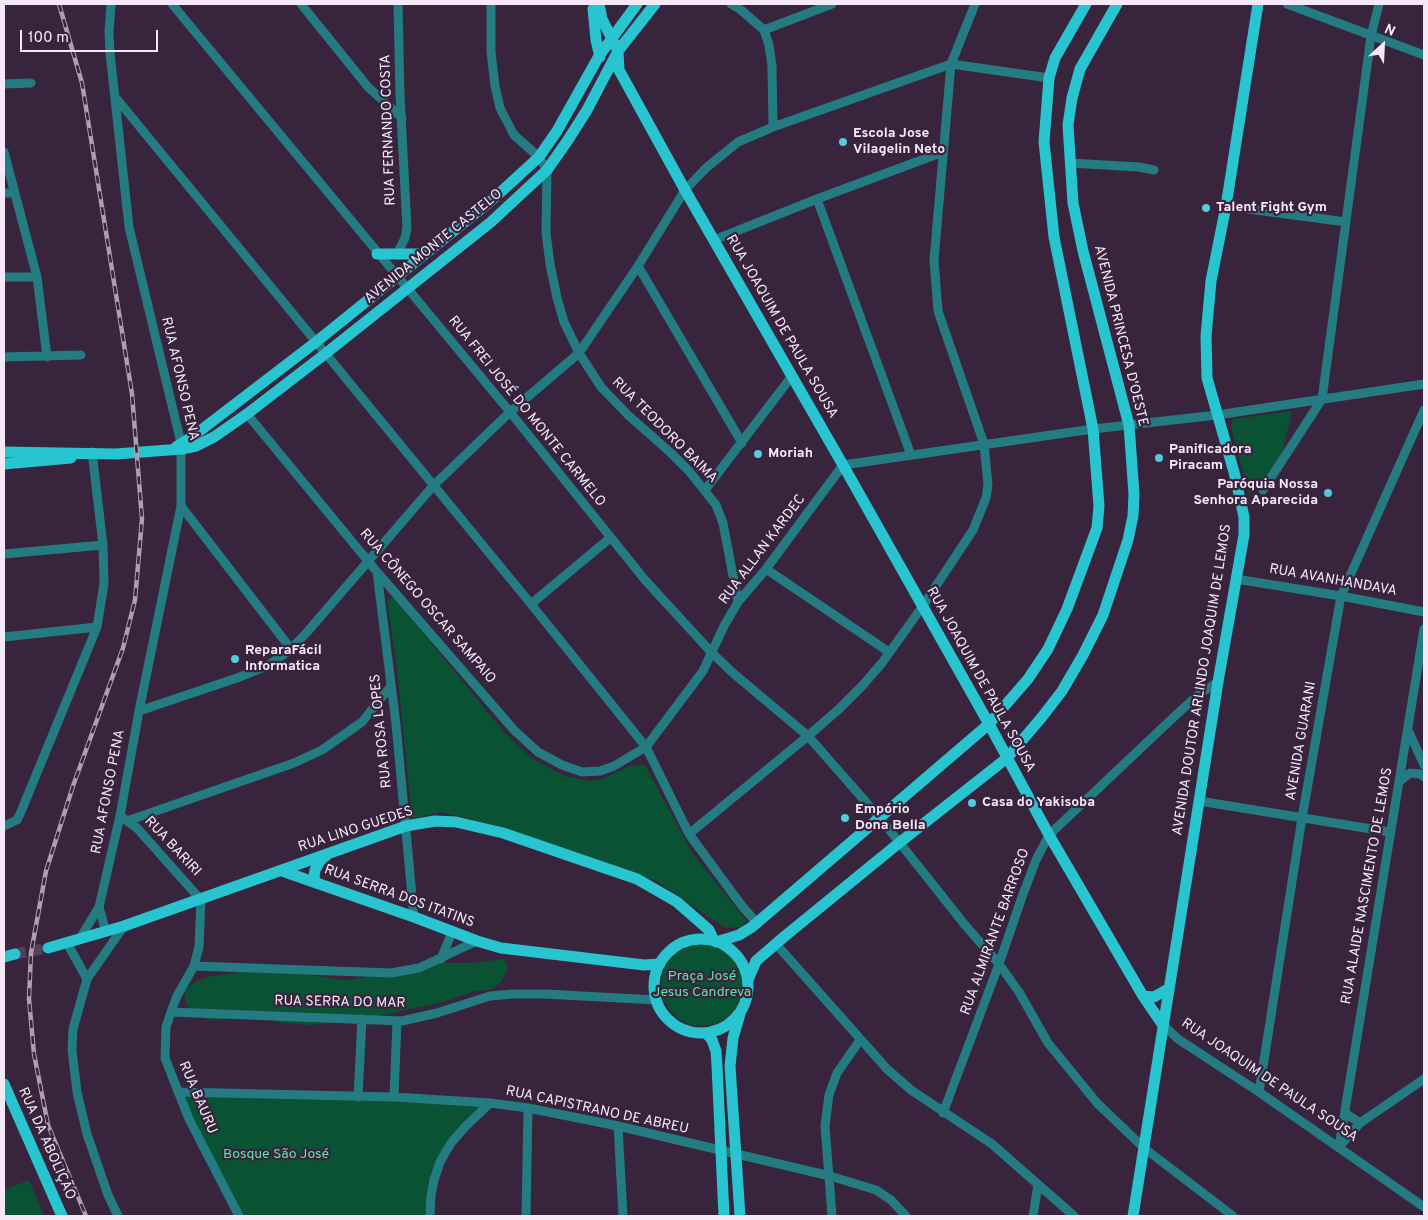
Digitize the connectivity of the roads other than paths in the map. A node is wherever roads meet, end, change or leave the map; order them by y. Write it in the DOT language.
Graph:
graph roads {
  1 [pos="111,4"];
  2 [pos="172,4"];
  3 [pos="301,4"];
  4 [pos="398,4"];
  5 [pos="491,4"];
  6 [pos="593,4"];
  7 [pos="599,4"];
  8 [pos="636,4"];
  9 [pos="655,4"];
  10 [pos="731,4"];
  11 [pos="832,4"];
  12 [pos="975,4"];
  13 [pos="1086,4"];
  14 [pos="1118,4"];
  15 [pos="1258,4"];
  16 [pos="1286,4"];
  17 [pos="1379,4"];
  18 [pos="764,30"];
  19 [pos="1371,36"];
  20 [pos="611,38"];
  21 [pos="618,51"];
  22 [pos="599,56"];
  23 [pos="1424,56"];
  24 [pos="951,64"];
  25 [pos="614,68"];
  26 [pos="1049,78"];
  27 [pos="4,84"];
  28 [pos="31,84"];
  29 [pos="116,98"];
  30 [pos="402,118"];
  31 [pos="773,128"];
  32 [pos="4,152"];
  33 [pos="944,152"];
  34 [pos="539,157"];
  35 [pos="1070,163"];
  36 [pos="547,170"];
  37 [pos="1154,170"];
  38 [pos="685,190"];
  39 [pos="15,193"];
  40 [pos="4,194"];
  41 [pos="816,198"];
  42 [pos="1226,206"];
  43 [pos="1346,222"];
  44 [pos="714,240"];
  45 [pos="377,254"];
  46 [pos="397,254"];
  47 [pos="426,254"];
  48 [pos="638,266"];
  49 [pos="397,276"];
  50 [pos="4,277"];
  51 [pos="37,277"];
  52 [pos="408,289"];
  53 [pos="316,342"];
  54 [pos="579,352"];
  55 [pos="325,354"];
  56 [pos="81,356"];
  57 [pos="47,357"];
  58 [pos="4,358"];
  59 [pos="792,376"];
  60 [pos="1424,384"];
  61 [pos="1322,399"];
  62 [pos="1424,410"];
  63 [pos="510,412"];
  64 [pos="247,414"];
  65 [pos="1217,415"];
  66 [pos="1129,425"];
  67 [pos="1094,429"];
  68 [pos="742,443"];
  69 [pos="984,444"];
  70 [pos="175,448"];
  71 [pos="4,452"];
  72 [pos="92,454"];
  73 [pos="911,455"];
  74 [pos="4,464"];
  75 [pos="843,465"];
  76 [pos="434,486"];
  77 [pos="705,490"];
  78 [pos="1263,490"];
  79 [pos="182,506"];
  80 [pos="610,538"];
  81 [pos="103,545"];
  82 [pos="4,554"];
  83 [pos="369,562"];
  84 [pos="766,569"];
  85 [pos="377,572"];
  86 [pos="1236,579"];
  87 [pos="1341,596"];
  88 [pos="738,602"];
  89 [pos="531,604"];
  90 [pos="922,607"];
  91 [pos="1424,612"];
  92 [pos="97,627"];
  93 [pos="1424,629"];
  94 [pos="4,637"];
  95 [pos="291,649"];
  96 [pos="889,652"];
  97 [pos="712,653"];
  98 [pos="1218,682"];
  99 [pos="391,686"];
  100 [pos="139,711"];
  101 [pos="989,724"];
  102 [pos="1408,732"];
  103 [pos="808,736"];
  104 [pos="646,747"];
  105 [pos="1008,758"];
  106 [pos="1424,765"];
  107 [pos="614,766"];
  108 [pos="1424,777"];
  109 [pos="1400,781"];
  110 [pos="1199,801"];
  111 [pos="123,818"];
  112 [pos="880,818"];
  113 [pos="1302,818"];
  114 [pos="4,826"];
  115 [pos="406,826"];
  116 [pos="1390,832"];
  117 [pos="689,834"];
  118 [pos="1048,835"];
  119 [pos="899,843"];
  120 [pos="327,855"];
  121 [pos="282,871"];
  122 [pos="316,883"];
  123 [pos="201,900"];
  124 [pos="99,906"];
  125 [pos="414,917"];
  126 [pos="757,923"];
  127 [pos="124,926"];
  128 [pos="106,932"];
  129 [pos="452,932"];
  130 [pos="78,940"];
  131 [pos="477,941"];
  132 [pos="714,942"];
  133 [pos="67,944"];
  134 [pos="776,944"];
  135 [pos="48,948"];
  136 [pos="15,954"];
  137 [pos="4,958"];
  138 [pos="441,959"];
  139 [pos="660,964"];
  140 [pos="999,964"];
  141 [pos="194,966"];
  142 [pos="87,979"];
  143 [pos="748,980"];
  144 [pos="1168,989"];
  145 [pos="1143,996"];
  146 [pos="656,1000"];
  147 [pos="171,1012"];
  148 [pos="740,1012"];
  149 [pos="362,1019"];
  150 [pos="397,1020"];
  151 [pos="1162,1024"];
  152 [pos="706,1033"];
  153 [pos="860,1040"];
  154 [pos="1424,1079"];
  155 [pos="4,1084"];
  156 [pos="178,1092"];
  157 [pos="1259,1092"];
  158 [pos="358,1097"];
  159 [pos="394,1097"];
  160 [pos="490,1103"];
  161 [pos="528,1108"];
  162 [pos="943,1113"];
  163 [pos="1344,1113"];
  164 [pos="1360,1124"];
  165 [pos="618,1126"];
  166 [pos="1339,1147"];
  167 [pos="1144,1148"];
  168 [pos="721,1151"];
  169 [pos="737,1155"];
  170 [pos="830,1176"];
  171 [pos="1038,1185"];
  172 [pos="1424,1207"];
  173 [pos="62,1216"];
  174 [pos="118,1216"];
  175 [pos="239,1216"];
  176 [pos="430,1216"];
  177 [pos="526,1216"];
  178 [pos="623,1216"];
  179 [pos="724,1216"];
  180 [pos="740,1216"];
  181 [pos="832,1216"];
  182 [pos="906,1216"];
  183 [pos="1033,1216"];
  184 [pos="1074,1216"];
  185 [pos="1133,1216"];
  186 [pos="1233,1216"];
  1 -- 29 [label="street, RUA AFONSO PENA"];
  2 -- 45 [label="street, RUA FREI JOSÉ DO MONTE CARMELO"];
  3 -- 30 [label="street"];
  4 -- 30 [label="street, RUA FERNANDO COSTA"];
  5 -- 34 [label="street"];
  6 -- 22 [label="main road"];
  7 -- 20 [label="main road"];
  8 -- 20 [label="main road, AVENIDA MONTE CASTELO"];
  9 -- 21 [label="main road, AVENIDA MONTE CASTELO"];
  10 -- 18 [label="street"];
  11 -- 18 [label="street"];
  12 -- 24 [label="street"];
  13 -- 26 [label="main road"];
  14 -- 35 [label="main road, AVENIDA PRINCESA D'OESTE"];
  15 -- 42 [label="main road, AVENIDA DOUTOR ARLINDO JOAQUIM DE LEMOS"];
  16 -- 19 [label="street"];
  17 -- 19 [label="street"];
  18 -- 31 [label="street"];
  19 -- 23 [label="street"];
  19 -- 43 [label="street"];
  20 -- 21 [label="main road"];
  20 -- 22 [label="main road, AVENIDA MONTE CASTELO"];
  21 -- 25 [label="main road, AVENIDA MONTE CASTELO"];
  22 -- 25 [label="main road, RUA JOAQUIM DE PAULA SOUSA"];
  22 -- 34 [label="main road, AVENIDA MONTE CASTELO"];
  24 -- 26 [label="street"];
  24 -- 31 [label="street"];
  24 -- 33 [label="street"];
  25 -- 36 [label="main road, AVENIDA MONTE CASTELO"];
  25 -- 38 [label="main road, RUA JOAQUIM DE PAULA SOUSA"];
  26 -- 67 [label="main road"];
  27 -- 28 [label="street"];
  29 -- 53 [label="street"];
  29 -- 70 [label="street, RUA AFONSO PENA"];
  30 -- 46 [label="street, RUA FERNANDO COSTA"];
  31 -- 38 [label="street"];
  32 -- 39 [label="street"];
  33 -- 41 [label="street"];
  33 -- 69 [label="street"];
  34 -- 36 [label="street"];
  34 -- 47 [label="main road, AVENIDA MONTE CASTELO"];
  35 -- 37 [label="street"];
  35 -- 66 [label="main road, AVENIDA PRINCESA D'OESTE"];
  36 -- 52 [label="main road, AVENIDA MONTE CASTELO"];
  36 -- 54 [label="street, RUA TEODORO BAIMA"];
  38 -- 44 [label="main road, RUA JOAQUIM DE PAULA SOUSA"];
  38 -- 48 [label="street"];
  39 -- 40 [label="street"];
  39 -- 51 [label="street"];
  41 -- 44 [label="street"];
  41 -- 73 [label="street"];
  42 -- 43 [label="street"];
  42 -- 65 [label="main road, AVENIDA DOUTOR ARLINDO JOAQUIM DE LEMOS"];
  43 -- 61 [label="street"];
  44 -- 59 [label="main road, RUA JOAQUIM DE PAULA SOUSA"];
  45 -- 46 [label="main road"];
  45 -- 49 [label="street, RUA FREI JOSÉ DO MONTE CARMELO"];
  46 -- 47 [label="main road"];
  47 -- 49 [label="main road, AVENIDA MONTE CASTELO"];
  48 -- 54 [label="street"];
  48 -- 68 [label="street"];
  49 -- 52 [label="street, RUA FREI JOSÉ DO MONTE CARMELO"];
  49 -- 53 [label="main road, AVENIDA MONTE CASTELO"];
  50 -- 51 [label="street"];
  51 -- 57 [label="street"];
  52 -- 55 [label="main road, AVENIDA MONTE CASTELO"];
  52 -- 63 [label="street, RUA FREI JOSÉ DO MONTE CARMELO"];
  53 -- 55 [label="street"];
  53 -- 70 [label="main road, AVENIDA MONTE CASTELO"];
  54 -- 63 [label="street"];
  54 -- 77 [label="street, RUA TEODORO BAIMA"];
  55 -- 64 [label="main road, AVENIDA MONTE CASTELO"];
  55 -- 76 [label="street"];
  56 -- 57 [label="street"];
  57 -- 58 [label="street"];
  59 -- 68 [label="street"];
  59 -- 75 [label="main road, RUA JOAQUIM DE PAULA SOUSA"];
  60 -- 61 [label="street"];
  61 -- 65 [label="street"];
  61 -- 78 [label="street"];
  62 -- 87 [label="street, AVENIDA GUARANI"];
  63 -- 76 [label="street"];
  63 -- 80 [label="street, RUA FREI JOSÉ DO MONTE CARMELO"];
  64 -- 70 [label="main road, AVENIDA MONTE CASTELO"];
  64 -- 83 [label="street, RUA CÔNEGO OSCAR SAMPAIO"];
  65 -- 66 [label="street"];
  65 -- 86 [label="main road, AVENIDA DOUTOR ARLINDO JOAQUIM DE LEMOS"];
  66 -- 67 [label="street"];
  66 -- 105 [label="main road, AVENIDA PRINCESA D'OESTE"];
  67 -- 69 [label="street"];
  67 -- 101 [label="main road"];
  68 -- 77 [label="street"];
  69 -- 73 [label="street"];
  69 -- 90 [label="street"];
  70 -- 72 [label="main road, AVENIDA MONTE CASTELO"];
  70 -- 79 [label="street, RUA AFONSO PENA"];
  71 -- 72 [label="main road"];
  72 -- 74 [label="main road"];
  72 -- 81 [label="street"];
  73 -- 75 [label="street"];
  75 -- 84 [label="street, RUA ALLAN KARDEC"];
  75 -- 90 [label="main road, RUA JOAQUIM DE PAULA SOUSA"];
  76 -- 83 [label="street"];
  76 -- 89 [label="street"];
  77 -- 88 [label="street, RUA TEODORO BAIMA"];
  79 -- 95 [label="street"];
  79 -- 100 [label="street, RUA AFONSO PENA"];
  80 -- 89 [label="street"];
  80 -- 97 [label="street, RUA FREI JOSÉ DO MONTE CARMELO"];
  81 -- 82 [label="street"];
  81 -- 92 [label="street"];
  83 -- 85 [label="street, RUA CÔNEGO OSCAR SAMPAIO"];
  83 -- 95 [label="street"];
  84 -- 88 [label="street, RUA ALLAN KARDEC"];
  84 -- 96 [label="street"];
  85 -- 99 [label="street, RUA ROSA LOPES"];
  85 -- 107 [label="street, RUA CÔNEGO OSCAR SAMPAIO"];
  86 -- 87 [label="street, RUA AVANHANDAVA"];
  86 -- 98 [label="main road, AVENIDA DOUTOR ARLINDO JOAQUIM DE LEMOS"];
  87 -- 91 [label="street, RUA AVANHANDAVA"];
  87 -- 113 [label="street, AVENIDA GUARANI"];
  88 -- 97 [label="street, RUA ALLAN KARDEC"];
  89 -- 104 [label="street"];
  90 -- 96 [label="street"];
  90 -- 101 [label="main road, RUA JOAQUIM DE PAULA SOUSA"];
  92 -- 94 [label="street"];
  92 -- 114 [label="street"];
  93 -- 102 [label="street, RUA ALAIDE NASCIMENTO DE LEMOS"];
  95 -- 100 [label="street"];
  96 -- 103 [label="street"];
  97 -- 103 [label="street, RUA FREI JOSÉ DO MONTE CARMELO"];
  97 -- 104 [label="street, RUA ALLAN KARDEC"];
  98 -- 110 [label="main road, AVENIDA DOUTOR ARLINDO JOAQUIM DE LEMOS"];
  98 -- 118 [label="street, RUA ALMIRANTE BARROSO"];
  99 -- 111 [label="street"];
  99 -- 115 [label="street, RUA ROSA LOPES"];
  100 -- 111 [label="street, RUA AFONSO PENA"];
  101 -- 105 [label="main road, RUA JOAQUIM DE PAULA SOUSA"];
  101 -- 112 [label="main road"];
  102 -- 106 [label="street"];
  102 -- 109 [label="street, RUA ALAIDE NASCIMENTO DE LEMOS"];
  103 -- 112 [label="street, RUA FREI JOSÉ DO MONTE CARMELO"];
  103 -- 117 [label="street"];
  104 -- 107 [label="street, RUA ALLAN KARDEC"];
  104 -- 117 [label="street"];
  105 -- 118 [label="main road, RUA JOAQUIM DE PAULA SOUSA"];
  105 -- 119 [label="main road, AVENIDA PRINCESA D'OESTE"];
  108 -- 109 [label="street"];
  109 -- 116 [label="street, RUA ALAIDE NASCIMENTO DE LEMOS"];
  110 -- 113 [label="street"];
  110 -- 144 [label="main road, AVENIDA DOUTOR ARLINDO JOAQUIM DE LEMOS"];
  111 -- 123 [label="street, RUA BARIRI"];
  111 -- 124 [label="street, RUA AFONSO PENA"];
  112 -- 119 [label="street, RUA FREI JOSÉ DO MONTE CARMELO"];
  112 -- 126 [label="main road"];
  113 -- 116 [label="street"];
  113 -- 157 [label="street, AVENIDA GUARANI"];
  115 -- 120 [label="main road, RUA LINO GUEDES"];
  115 -- 125 [label="street, RUA ROSA LOPES"];
  115 -- 132 [label="main road, RUA LINO GUEDES"];
  116 -- 163 [label="street, RUA ALAIDE NASCIMENTO DE LEMOS"];
  117 -- 126 [label="street"];
  118 -- 140 [label="street, RUA ALMIRANTE BARROSO"];
  118 -- 145 [label="main road, RUA JOAQUIM DE PAULA SOUSA"];
  119 -- 134 [label="main road, AVENIDA PRINCESA D'OESTE"];
  119 -- 140 [label="street"];
  120 -- 121 [label="main road, RUA LINO GUEDES"];
  120 -- 122 [label="main road"];
  121 -- 122 [label="main road, RUA SERRA DOS ITATINS"];
  121 -- 123 [label="main road, RUA LINO GUEDES"];
  122 -- 125 [label="main road, RUA SERRA DOS ITATINS"];
  123 -- 127 [label="main road, RUA LINO GUEDES"];
  123 -- 141 [label="street, RUA BAURU"];
  124 -- 128 [label="street, RUA AFONSO PENA"];
  124 -- 130 [label="street, RUA AFONSO PENA"];
  125 -- 129 [label="main road, RUA SERRA DOS ITATINS"];
  126 -- 132 [label="main road"];
  127 -- 128 [label="main road, RUA LINO GUEDES"];
  127 -- 142 [label="street"];
  128 -- 130 [label="main road, RUA LINO GUEDES"];
  129 -- 131 [label="main road, RUA SERRA DOS ITATINS"];
  129 -- 138 [label="street"];
  130 -- 133 [label="main road, RUA LINO GUEDES"];
  131 -- 138 [label="street"];
  131 -- 139 [label="main road, RUA SERRA DOS ITATINS"];
  132 -- 139 [label="main road"];
  132 -- 143 [label="main road"];
  133 -- 135 [label="main road, RUA LINO GUEDES"];
  133 -- 142 [label="street"];
  134 -- 143 [label="main road, AVENIDA PRINCESA D'OESTE"];
  134 -- 153 [label="street"];
  136 -- 137 [label="main road"];
  138 -- 141 [label="street"];
  139 -- 146 [label="main road"];
  140 -- 162 [label="street, RUA ALMIRANTE BARROSO"];
  140 -- 167 [label="street"];
  141 -- 147 [label="street, RUA BAURU"];
  142 -- 174 [label="street"];
  143 -- 148 [label="main road"];
  144 -- 145 [label="main road"];
  144 -- 151 [label="main road, AVENIDA DOUTOR ARLINDO JOAQUIM DE LEMOS"];
  145 -- 151 [label="main road, RUA JOAQUIM DE PAULA SOUSA"];
  146 -- 150 [label="street, RUA SERRA DO MAR"];
  146 -- 152 [label="main road"];
  147 -- 149 [label="street, RUA SERRA DO MAR"];
  147 -- 156 [label="street, RUA BAURU"];
  148 -- 152 [label="main road"];
  148 -- 169 [label="main road"];
  149 -- 150 [label="street, RUA SERRA DO MAR"];
  149 -- 158 [label="street"];
  150 -- 159 [label="street"];
  151 -- 157 [label="street, RUA JOAQUIM DE PAULA SOUSA"];
  151 -- 167 [label="main road, AVENIDA DOUTOR ARLINDO JOAQUIM DE LEMOS"];
  152 -- 168 [label="main road"];
  153 -- 162 [label="street"];
  153 -- 170 [label="street"];
  154 -- 164 [label="street"];
  155 -- 173 [label="main road, RUA DA ABOLIÇÃO"];
  156 -- 158 [label="street, RUA CAPISTRANO DE ABREU"];
  156 -- 175 [label="street, RUA BAURU"];
  157 -- 166 [label="street, RUA JOAQUIM DE PAULA SOUSA"];
  158 -- 159 [label="street, RUA CAPISTRANO DE ABREU"];
  159 -- 160 [label="street, RUA CAPISTRANO DE ABREU"];
  160 -- 161 [label="street, RUA CAPISTRANO DE ABREU"];
  160 -- 176 [label="street"];
  161 -- 165 [label="street, RUA CAPISTRANO DE ABREU"];
  161 -- 177 [label="street"];
  162 -- 171 [label="street"];
  163 -- 164 [label="street"];
  163 -- 166 [label="street, RUA ALAIDE NASCIMENTO DE LEMOS"];
  164 -- 166 [label="street"];
  165 -- 168 [label="street, RUA CAPISTRANO DE ABREU"];
  165 -- 178 [label="street"];
  166 -- 172 [label="street, RUA JOAQUIM DE PAULA SOUSA"];
  167 -- 185 [label="main road, AVENIDA DOUTOR ARLINDO JOAQUIM DE LEMOS"];
  167 -- 186 [label="street"];
  168 -- 169 [label="street, RUA CAPISTRANO DE ABREU"];
  168 -- 179 [label="main road"];
  169 -- 170 [label="street, RUA CAPISTRANO DE ABREU"];
  169 -- 180 [label="main road"];
  170 -- 181 [label="street"];
  170 -- 182 [label="street, RUA CAPISTRANO DE ABREU"];
  171 -- 183 [label="street"];
  171 -- 184 [label="street"];
}
